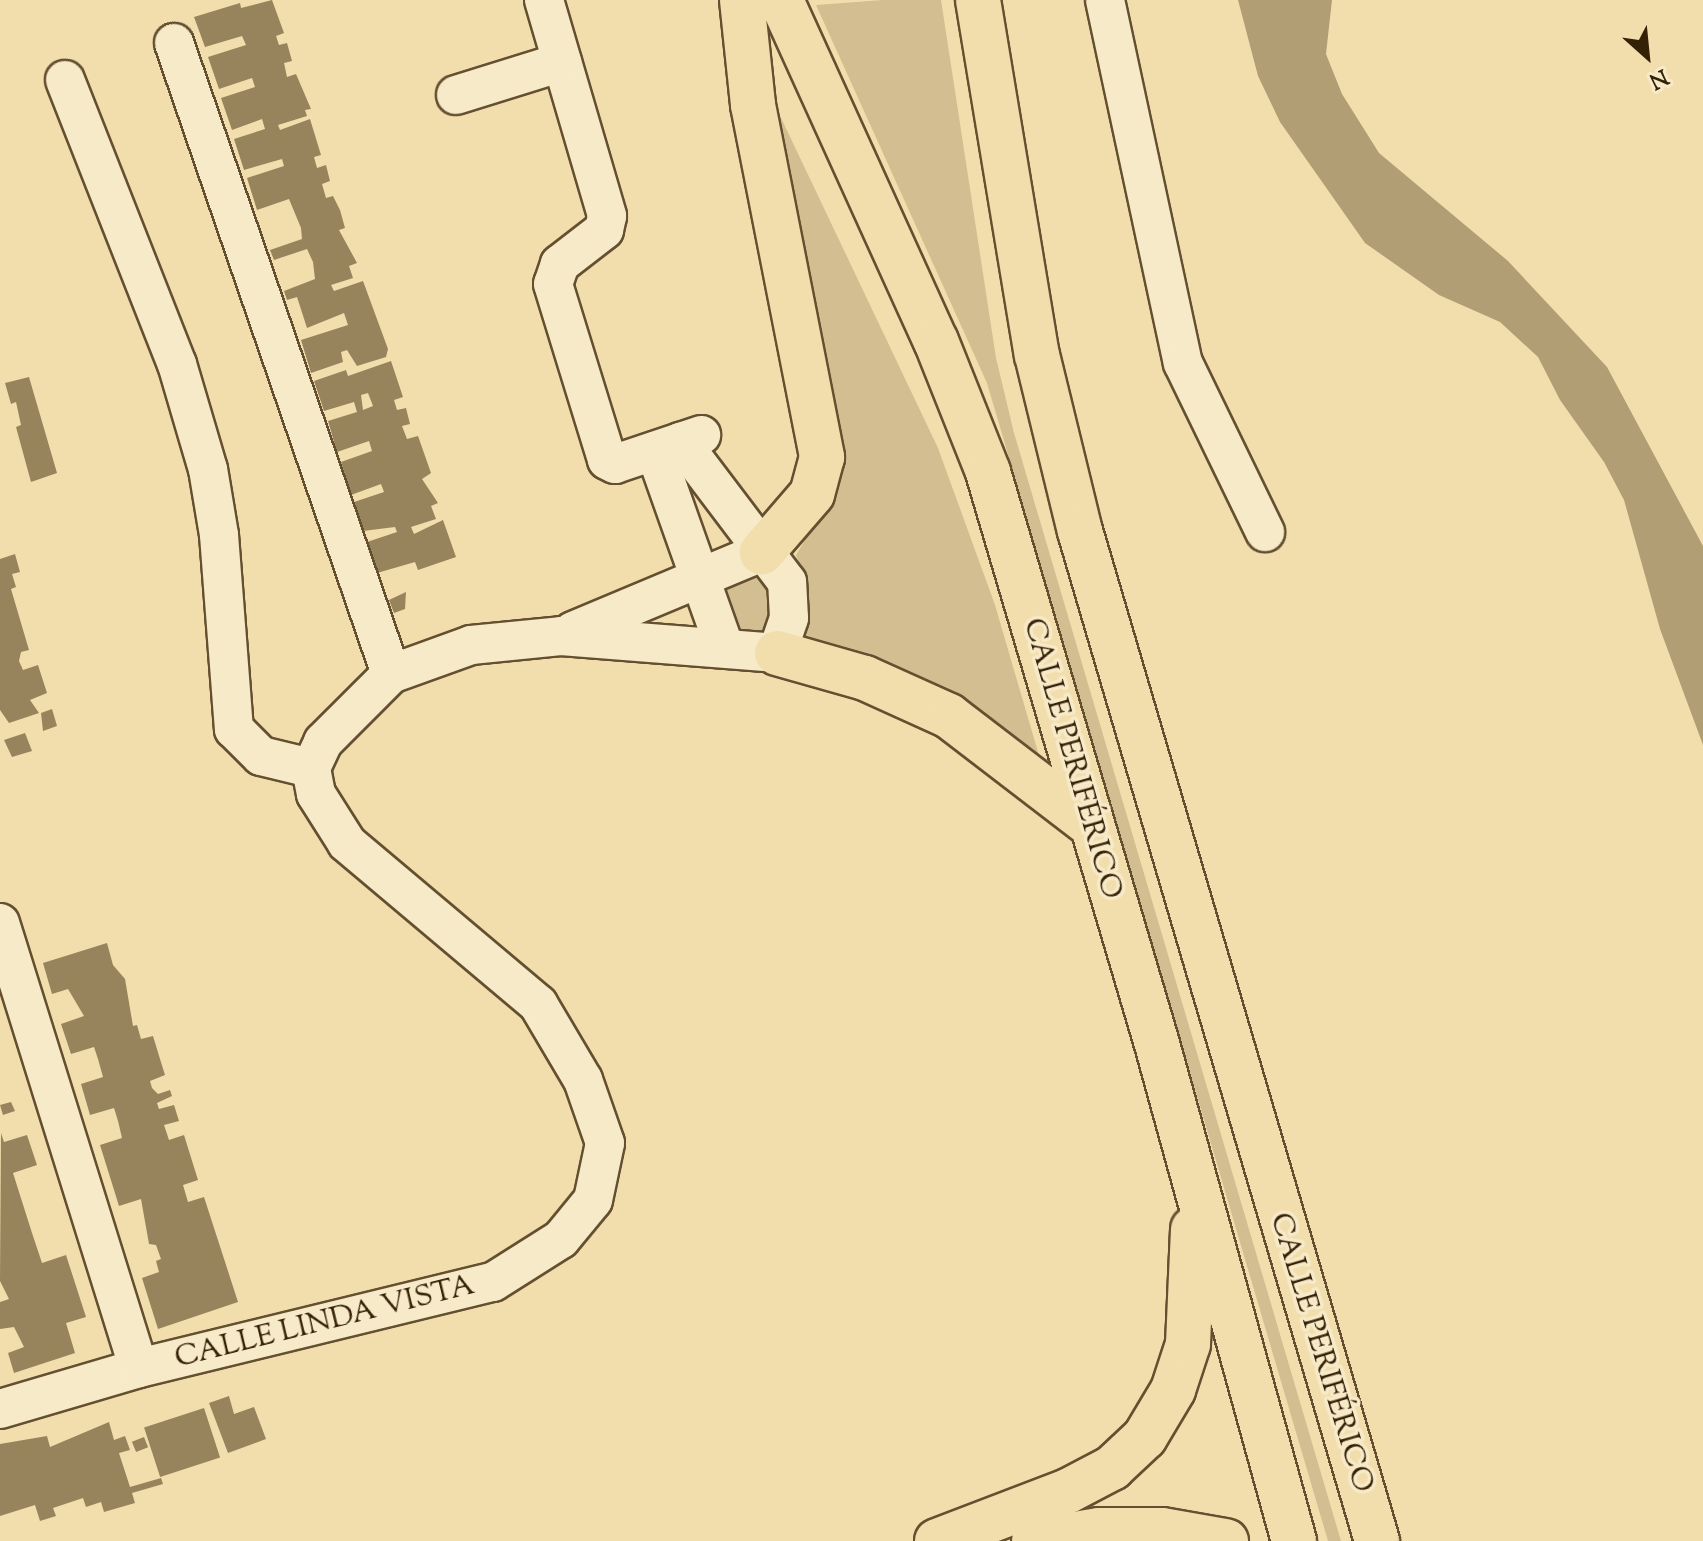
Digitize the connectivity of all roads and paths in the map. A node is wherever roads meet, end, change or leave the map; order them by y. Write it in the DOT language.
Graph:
graph roads {
  1 [pos="544,0"];
  2 [pos="742,0"];
  3 [pos="781,0"];
  4 [pos="978,0"];
  5 [pos="1105,0"];
  6 [pos="174,43"];
  7 [pos="562,62"];
  8 [pos="65,80"];
  9 [pos="456,95"];
  10 [pos="679,443"];
  11 [pos="1265,532"];
  12 [pos="762,552"];
  13 [pos="702,581"];
  14 [pos="561,636"];
  15 [pos="724,646"];
  16 [pos="777,653"];
  17 [pos="391,674"];
  18 [pos="311,768"];
  19 [pos="1087,822"];
  20 [pos="0,923"];
  21 [pos="1195,1191"];
  22 [pos="139,1368"];
  23 [pos="0,1409"];
  24 [pos="937,1541"];
  25 [pos="1034,1541"];
  26 [pos="1226,1541"];
  27 [pos="1294,1541"];
  28 [pos="1377,1541"];
  1 -- 7 [label="street"];
  2 -- 12 [label="highway"];
  3 -- 19 [label="highway, CALLE PERIFÉRICO"];
  4 -- 28 [label="highway, CALLE PERIFÉRICO"];
  5 -- 11 [label="street"];
  6 -- 17 [label="street"];
  7 -- 9 [label="street"];
  7 -- 10 [label="street"];
  8 -- 18 [label="street"];
  10 -- 12 [label="street"];
  10 -- 13 [label="street"];
  12 -- 13 [label="street"];
  12 -- 16 [label="street"];
  13 -- 14 [label="street"];
  13 -- 15 [label="street"];
  14 -- 15 [label="street"];
  14 -- 17 [label="street"];
  15 -- 16 [label="street"];
  16 -- 19 [label="highway"];
  17 -- 18 [label="street"];
  18 -- 22 [label="street, CALLE LINDA VISTA"];
  19 -- 21 [label="highway, CALLE PERIFÉRICO"];
  20 -- 22 [label="street"];
  21 -- 24 [label="highway"];
  21 -- 27 [label="highway, CALLE PERIFÉRICO"];
  22 -- 23 [label="street, CALLE LINDA VISTA"];
  25 -- 26 [label="highway"];
}
